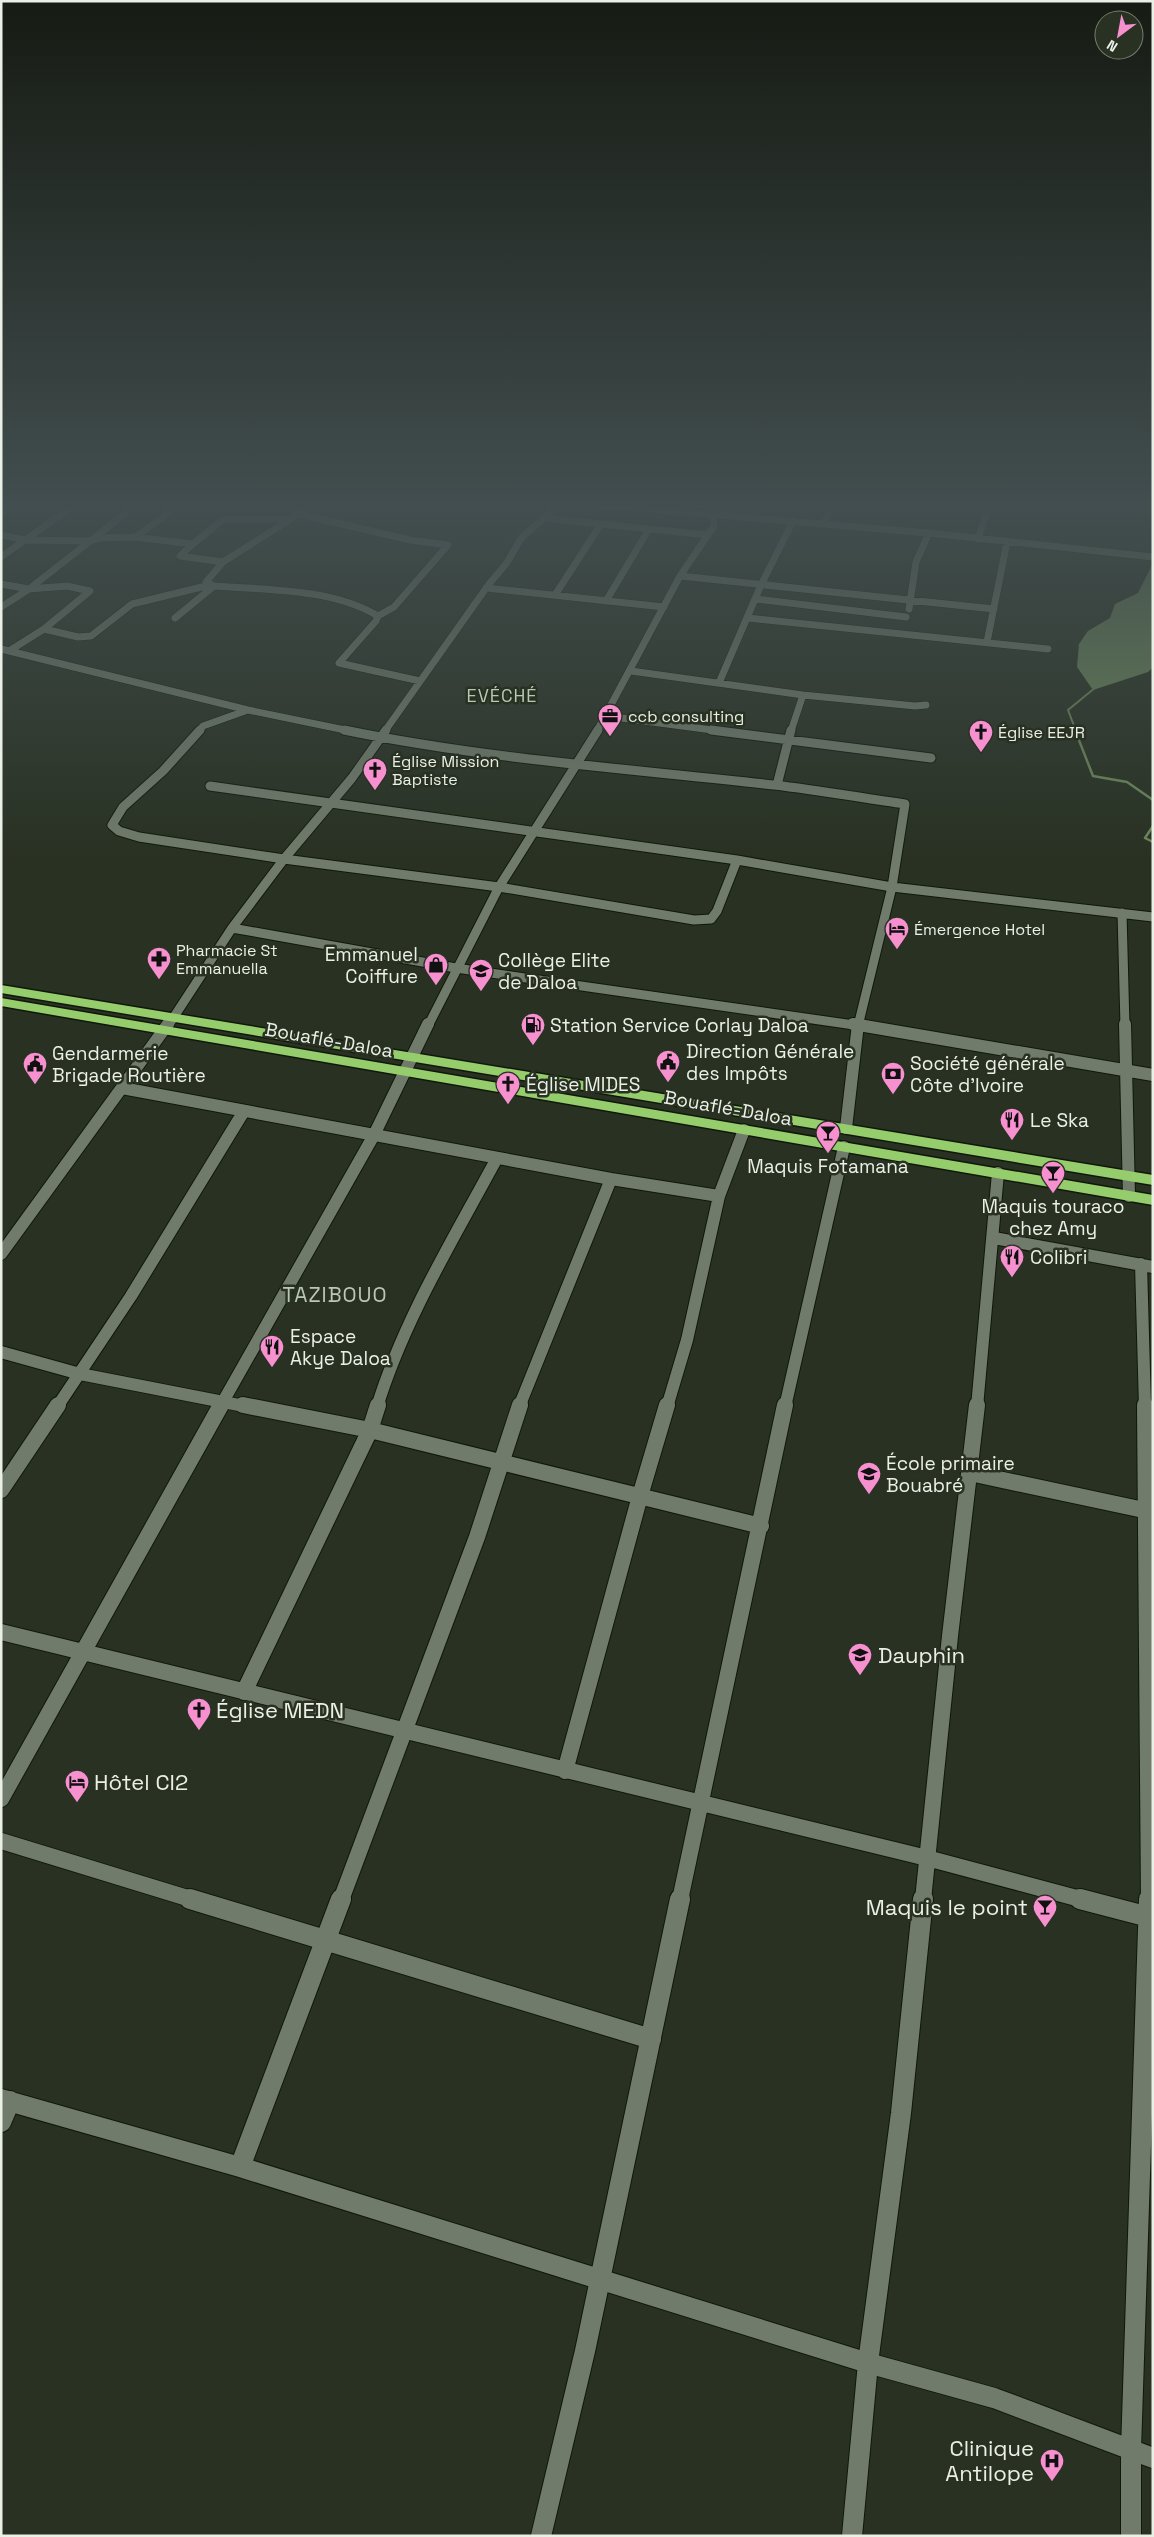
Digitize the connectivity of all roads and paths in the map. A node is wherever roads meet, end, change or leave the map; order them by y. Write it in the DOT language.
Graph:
graph roads {
  1 [pos="54,620"];
  2 [pos="111,620"];
  3 [pos="375,620"];
  4 [pos="463,620"];
  5 [pos="657,620"];
  6 [pos="747,620"];
  7 [pos="773,620"];
  8 [pos="905,620"];
  9 [pos="992,620"];
  10 [pos="44,629"];
  11 [pos="902,633"];
  12 [pos="987,642"];
  13 [pos="1048,649"];
  14 [pos="5,650"];
  15 [pos="631,671"];
  16 [pos="420,681"];
  17 [pos="719,683"];
  18 [pos="803,695"];
  19 [pos="926,705"];
  20 [pos="248,710"];
  21 [pos="606,716"];
  22 [pos="380,737"];
  23 [pos="788,738"];
  24 [pos="931,758"];
  25 [pos="576,764"];
  26 [pos="777,785"];
  27 [pos="210,786"];
  28 [pos="332,803"];
  29 [pos="532,833"];
  30 [pos="284,860"];
  31 [pos="737,860"];
  32 [pos="499,887"];
  33 [pos="892,887"];
  34 [pos="1122,913"];
  35 [pos="1153,917"];
  36 [pos="232,928"];
  37 [pos="456,968"];
  38 [pos="1,989"];
  39 [pos="1,1002"];
  40 [pos="172,1018"];
  41 [pos="858,1025"];
  42 [pos="164,1031"];
  43 [pos="410,1058"];
  44 [pos="1126,1071"];
  45 [pos="404,1072"];
  46 [pos="1153,1075"];
  47 [pos="122,1088"];
  48 [pos="244,1111"];
  49 [pos="846,1128"];
  50 [pos="744,1130"];
  51 [pos="374,1135"];
  52 [pos="844,1147"];
  53 [pos="497,1158"];
  54 [pos="998,1173"];
  55 [pos="1128,1176"];
  56 [pos="611,1179"];
  57 [pos="1153,1180"];
  58 [pos="719,1196"];
  59 [pos="1129,1196"];
  60 [pos="1153,1200"];
  61 [pos="994,1238"];
  62 [pos="1,1254"];
  63 [pos="1147,1266"];
  64 [pos="1,1352"];
  65 [pos="1148,1370"];
  66 [pos="80,1374"];
  67 [pos="223,1402"];
  68 [pos="370,1430"];
  69 [pos="503,1461"];
  70 [pos="970,1473"];
  71 [pos="1,1490"];
  72 [pos="640,1496"];
  73 [pos="1150,1511"];
  74 [pos="760,1526"];
  75 [pos="1,1632"];
  76 [pos="81,1653"];
  77 [pos="244,1692"];
  78 [pos="1151,1728"];
  79 [pos="404,1731"];
  80 [pos="565,1771"];
  81 [pos="1,1799"];
  82 [pos="702,1804"];
  83 [pos="1,1841"];
  84 [pos="927,1858"];
  85 [pos="1151,1918"];
  86 [pos="325,1941"];
  87 [pos="651,2039"];
  88 [pos="6,2100"];
  89 [pos="1,2122"];
  90 [pos="1147,2165"];
  91 [pos="240,2167"];
  92 [pos="600,2281"];
  93 [pos="868,2363"];
  94 [pos="1131,2450"];
  95 [pos="1153,2458"];
  96 [pos="541,2536"];
  97 [pos="852,2536"];
  98 [pos="1131,2536"];
  1 -- 10 [label="street"];
  2 -- 10 [label="street"];
  3 -- 16 [label="street"];
  4 -- 16 [label="street"];
  5 -- 15 [label="street"];
  6 -- 17 [label="street"];
  7 -- 11 [label="street"];
  8 -- 11 [label="street"];
  9 -- 12 [label="street"];
  10 -- 14 [label="street"];
  11 -- 12 [label="street"];
  12 -- 13 [label="street"];
  14 -- 20 [label="street"];
  15 -- 17 [label="street"];
  15 -- 21 [label="street"];
  16 -- 22 [label="street"];
  17 -- 18 [label="street"];
  18 -- 19 [label="street"];
  18 -- 23 [label="street"];
  20 -- 22 [label="street"];
  20 -- 30 [label="street"];
  21 -- 23 [label="street"];
  21 -- 25 [label="street"];
  22 -- 25 [label="street"];
  22 -- 28 [label="street"];
  23 -- 24 [label="street"];
  23 -- 26 [label="street"];
  25 -- 26 [label="street"];
  25 -- 29 [label="street"];
  26 -- 33 [label="street"];
  27 -- 28 [label="street"];
  28 -- 29 [label="street"];
  28 -- 30 [label="street"];
  29 -- 31 [label="street"];
  29 -- 32 [label="street"];
  30 -- 32 [label="street"];
  30 -- 36 [label="street"];
  31 -- 32 [label="street"];
  31 -- 33 [label="street"];
  32 -- 37 [label="street"];
  33 -- 34 [label="street"];
  33 -- 41 [label="street"];
  34 -- 35 [label="street"];
  34 -- 44 [label="street"];
  36 -- 37 [label="street"];
  36 -- 40 [label="street"];
  37 -- 41 [label="street"];
  37 -- 43 [label="street"];
  38 -- 40 [label="highway, Bouaflé-Daloa"];
  39 -- 42 [label="highway, Bouaflé-Daloa"];
  40 -- 42 [label="street"];
  40 -- 43 [label="highway, Bouaflé-Daloa"];
  41 -- 44 [label="street"];
  41 -- 49 [label="street"];
  42 -- 45 [label="highway, Bouaflé-Daloa"];
  42 -- 47 [label="street"];
  43 -- 45 [label="street"];
  43 -- 49 [label="highway, Bouaflé-Daloa"];
  44 -- 46 [label="street"];
  44 -- 55 [label="street"];
  45 -- 50 [label="highway, Bouaflé-Daloa"];
  45 -- 51 [label="street"];
  47 -- 48 [label="street"];
  47 -- 62 [label="street"];
  48 -- 51 [label="street"];
  48 -- 66 [label="street"];
  49 -- 55 [label="highway, Bouaflé-Daloa"];
  50 -- 52 [label="highway, Bouaflé-Daloa"];
  50 -- 58 [label="street"];
  51 -- 53 [label="street"];
  51 -- 67 [label="street"];
  52 -- 54 [label="highway, Bouaflé-Daloa"];
  52 -- 74 [label="street"];
  53 -- 56 [label="street"];
  53 -- 68 [label="street"];
  54 -- 59 [label="highway, Bouaflé-Daloa"];
  54 -- 61 [label="street"];
  55 -- 57 [label="highway, Bouaflé-Daloa"];
  55 -- 59 [label="street"];
  56 -- 58 [label="street"];
  56 -- 69 [label="street"];
  58 -- 72 [label="street"];
  59 -- 60 [label="highway, Bouaflé-Daloa"];
  61 -- 63 [label="street"];
  61 -- 70 [label="street"];
  63 -- 65 [label="street"];
  64 -- 66 [label="street"];
  65 -- 73 [label="street"];
  66 -- 67 [label="street"];
  66 -- 71 [label="street"];
  67 -- 68 [label="street"];
  67 -- 76 [label="street"];
  68 -- 69 [label="street"];
  68 -- 77 [label="street"];
  69 -- 72 [label="street"];
  69 -- 79 [label="street"];
  70 -- 73 [label="street"];
  70 -- 84 [label="street"];
  72 -- 74 [label="street"];
  72 -- 80 [label="street"];
  73 -- 78 [label="street"];
  74 -- 82 [label="street"];
  75 -- 76 [label="street"];
  76 -- 77 [label="street"];
  76 -- 81 [label="street"];
  77 -- 79 [label="street"];
  78 -- 85 [label="street"];
  79 -- 80 [label="street"];
  79 -- 86 [label="street"];
  80 -- 82 [label="street"];
  82 -- 84 [label="street"];
  82 -- 87 [label="street"];
  83 -- 86 [label="street"];
  84 -- 85 [label="street"];
  84 -- 93 [label="street"];
  85 -- 90 [label="street"];
  86 -- 87 [label="street"];
  86 -- 91 [label="street"];
  87 -- 92 [label="street"];
  88 -- 89 [label="street"];
  88 -- 91 [label="street"];
  90 -- 94 [label="street"];
  91 -- 92 [label="street"];
  92 -- 93 [label="street"];
  92 -- 96 [label="street"];
  93 -- 94 [label="street"];
  93 -- 97 [label="street"];
  94 -- 95 [label="street"];
  94 -- 98 [label="street"];
}
